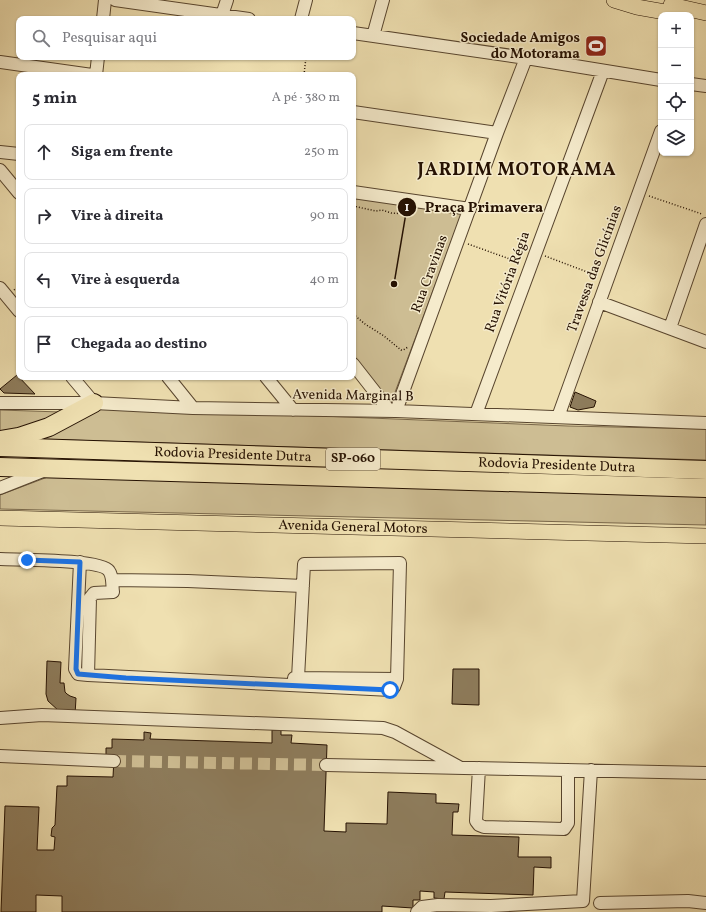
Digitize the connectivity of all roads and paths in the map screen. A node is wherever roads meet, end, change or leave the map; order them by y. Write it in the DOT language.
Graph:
graph roads {
  1 [pos="105,0"];
  2 [pos="115,0"];
  3 [pos="227,0"];
  4 [pos="306,0"];
  5 [pos="383,0"];
  6 [pos="614,0"];
  7 [pos="692,0"];
  8 [pos="660,1"];
  9 [pos="152,3"];
  10 [pos="706,4"];
  11 [pos="637,7"];
  12 [pos="665,12"];
  13 [pos="706,13"];
  14 [pos="222,15"];
  15 [pos="103,16"];
  16 [pos="229,16"];
  17 [pos="302,16"];
  18 [pos="694,16"];
  19 [pos="706,18"];
  20 [pos="356,34"];
  21 [pos="373,36"];
  22 [pos="526,58"];
  23 [pos="98,60"];
  24 [pos="306,60"];
  25 [pos="0,62"];
  26 [pos="603,71"];
  27 [pos="71,72"];
  28 [pos="96,72"];
  29 [pos="304,72"];
  30 [pos="658,80"];
  31 [pos="694,84"];
  32 [pos="706,86"];
  33 [pos="356,112"];
  34 [pos="497,132"];
  35 [pos="658,140"];
  36 [pos="0,152"];
  37 [pos="16,154"];
  38 [pos="0,170"];
  39 [pos="16,189"];
  40 [pos="356,192"];
  41 [pos="638,192"];
  42 [pos="356,207"];
  43 [pos="470,209"];
  44 [pos="419,210"];
  45 [pos="706,215"];
  46 [pos="706,224"];
  47 [pos="458,241"];
  48 [pos="536,252"];
  49 [pos="530,266"];
  50 [pos="607,279"];
  51 [pos="0,288"];
  52 [pos="599,302"];
  53 [pos="16,307"];
  54 [pos="356,316"];
  55 [pos="670,328"];
  56 [pos="706,342"];
  57 [pos="409,345"];
  58 [pos="356,368"];
  59 [pos="75,380"];
  60 [pos="170,380"];
  61 [pos="268,380"];
  62 [pos="0,403"];
  63 [pos="94,403"];
  64 [pos="193,408"];
  65 [pos="293,410"];
  66 [pos="392,410"];
  67 [pos="476,414"];
  68 [pos="558,417"];
  69 [pos="706,422"];
  70 [pos="0,440"];
  71 [pos="0,448"];
  72 [pos="0,468"];
  73 [pos="48,469"];
  74 [pos="706,470"];
  75 [pos="0,488"];
  76 [pos="706,488"];
  77 [pos="0,518"];
  78 [pos="706,536"];
  79 [pos="0,559"];
  80 [pos="80,562"];
  81 [pos="112,580"];
  82 [pos="303,586"];
  83 [pos="88,675"];
  84 [pos="298,678"];
  85 [pos="397,679"];
  86 [pos="258,684"];
  87 [pos="0,718"];
  88 [pos="0,756"];
  89 [pos="114,761"];
  90 [pos="326,765"];
  91 [pos="458,767"];
  92 [pos="479,768"];
  93 [pos="568,770"];
  94 [pos="591,770"];
  95 [pos="706,773"];
  96 [pos="583,902"];
  97 [pos="706,903"];
  98 [pos="600,908"];
  99 [pos="491,909"];
  100 [pos="417,912"];
  1 -- 15 [label="street"];
  2 -- 9 [label="street"];
  3 -- 14 [label="street"];
  4 -- 17 [label="street"];
  5 -- 21 [label="street"];
  6 -- 11 [label="main road"];
  7 -- 10 [label="main road"];
  8 -- 11 [label="main road"];
  8 -- 13 [label="main road"];
  9 -- 14 [label="street"];
  11 -- 12 [label="main road"];
  14 -- 16 [label="street"];
  18 -- 19 [label="main road"];
  20 -- 21 [label="street"];
  21 -- 22 [label="street"];
  22 -- 26 [label="street"];
  22 -- 34 [label="street, Rua Cravinas"];
  23 -- 28 [label="street"];
  24 -- 29 [label="path"];
  25 -- 27 [label="street"];
  26 -- 30 [label="street"];
  26 -- 48 [label="street, Rua Vitória Régia"];
  31 -- 32 [label="street"];
  33 -- 34 [label="street"];
  34 -- 43 [label="street, Rua Cravinas"];
  35 -- 41 [label="street, Travessa das Glicínias"];
  36 -- 37 [label="street"];
  38 -- 39 [label="street"];
  40 -- 43 [label="street"];
  41 -- 45 [label="path"];
  41 -- 50 [label="street, Travessa das Glicínias"];
  42 -- 44 [label="path"];
  43 -- 47 [label="street, Rua Cravinas"];
  46 -- 55 [label="street"];
  47 -- 49 [label="path"];
  47 -- 66 [label="street, Rua Cravinas"];
  48 -- 49 [label="street, Rua Vitória Régia"];
  48 -- 50 [label="path"];
  49 -- 67 [label="street, Rua Vitória Régia"];
  50 -- 52 [label="street, Travessa das Glicínias"];
  51 -- 53 [label="street"];
  52 -- 55 [label="street"];
  52 -- 68 [label="street, Travessa das Glicínias"];
  54 -- 57 [label="path"];
  55 -- 56 [label="street"];
  58 -- 66 [label="street"];
  59 -- 63 [label="street"];
  60 -- 64 [label="street"];
  61 -- 65 [label="street"];
  62 -- 63 [label="street, Avenida Marginal B"];
  63 -- 64 [label="street, Avenida Marginal B"];
  63 -- 70 [label="highway"];
  64 -- 65 [label="street, Avenida Marginal B"];
  65 -- 66 [label="street, Avenida Marginal B"];
  66 -- 67 [label="street, Avenida Marginal B"];
  67 -- 68 [label="street, Avenida Marginal B"];
  68 -- 69 [label="street, Avenida Marginal B"];
  71 -- 74 [label="highway, Rodovia Presidente Dutra / SP-060"];
  72 -- 73 [label="highway, Rodovia Presidente Dutra / SP-060"];
  73 -- 75 [label="street"];
  73 -- 76 [label="highway, Rodovia Presidente Dutra / SP-060"];
  77 -- 78 [label="main road, Avenida General Motors"];
  79 -- 80 [label="street"];
  80 -- 81 [label="street"];
  80 -- 83 [label="street"];
  81 -- 82 [label="street"];
  81 -- 83 [label="street"];
  82 -- 84 [label="street"];
  82 -- 85 [label="street"];
  83 -- 86 [label="street"];
  84 -- 85 [label="street"];
  84 -- 86 [label="street"];
  85 -- 86 [label="street"];
  87 -- 91 [label="street"];
  88 -- 89 [label="street"];
  90 -- 91 [label="street"];
  91 -- 92 [label="street"];
  92 -- 93 [label="street"];
  92 -- 93 [label="street"];
  93 -- 94 [label="street"];
  94 -- 95 [label="street"];
  94 -- 96 [label="street"];
  96 -- 98 [label="street"];
  96 -- 99 [label="street"];
  97 -- 98 [label="street"];
  99 -- 100 [label="street"];
}
